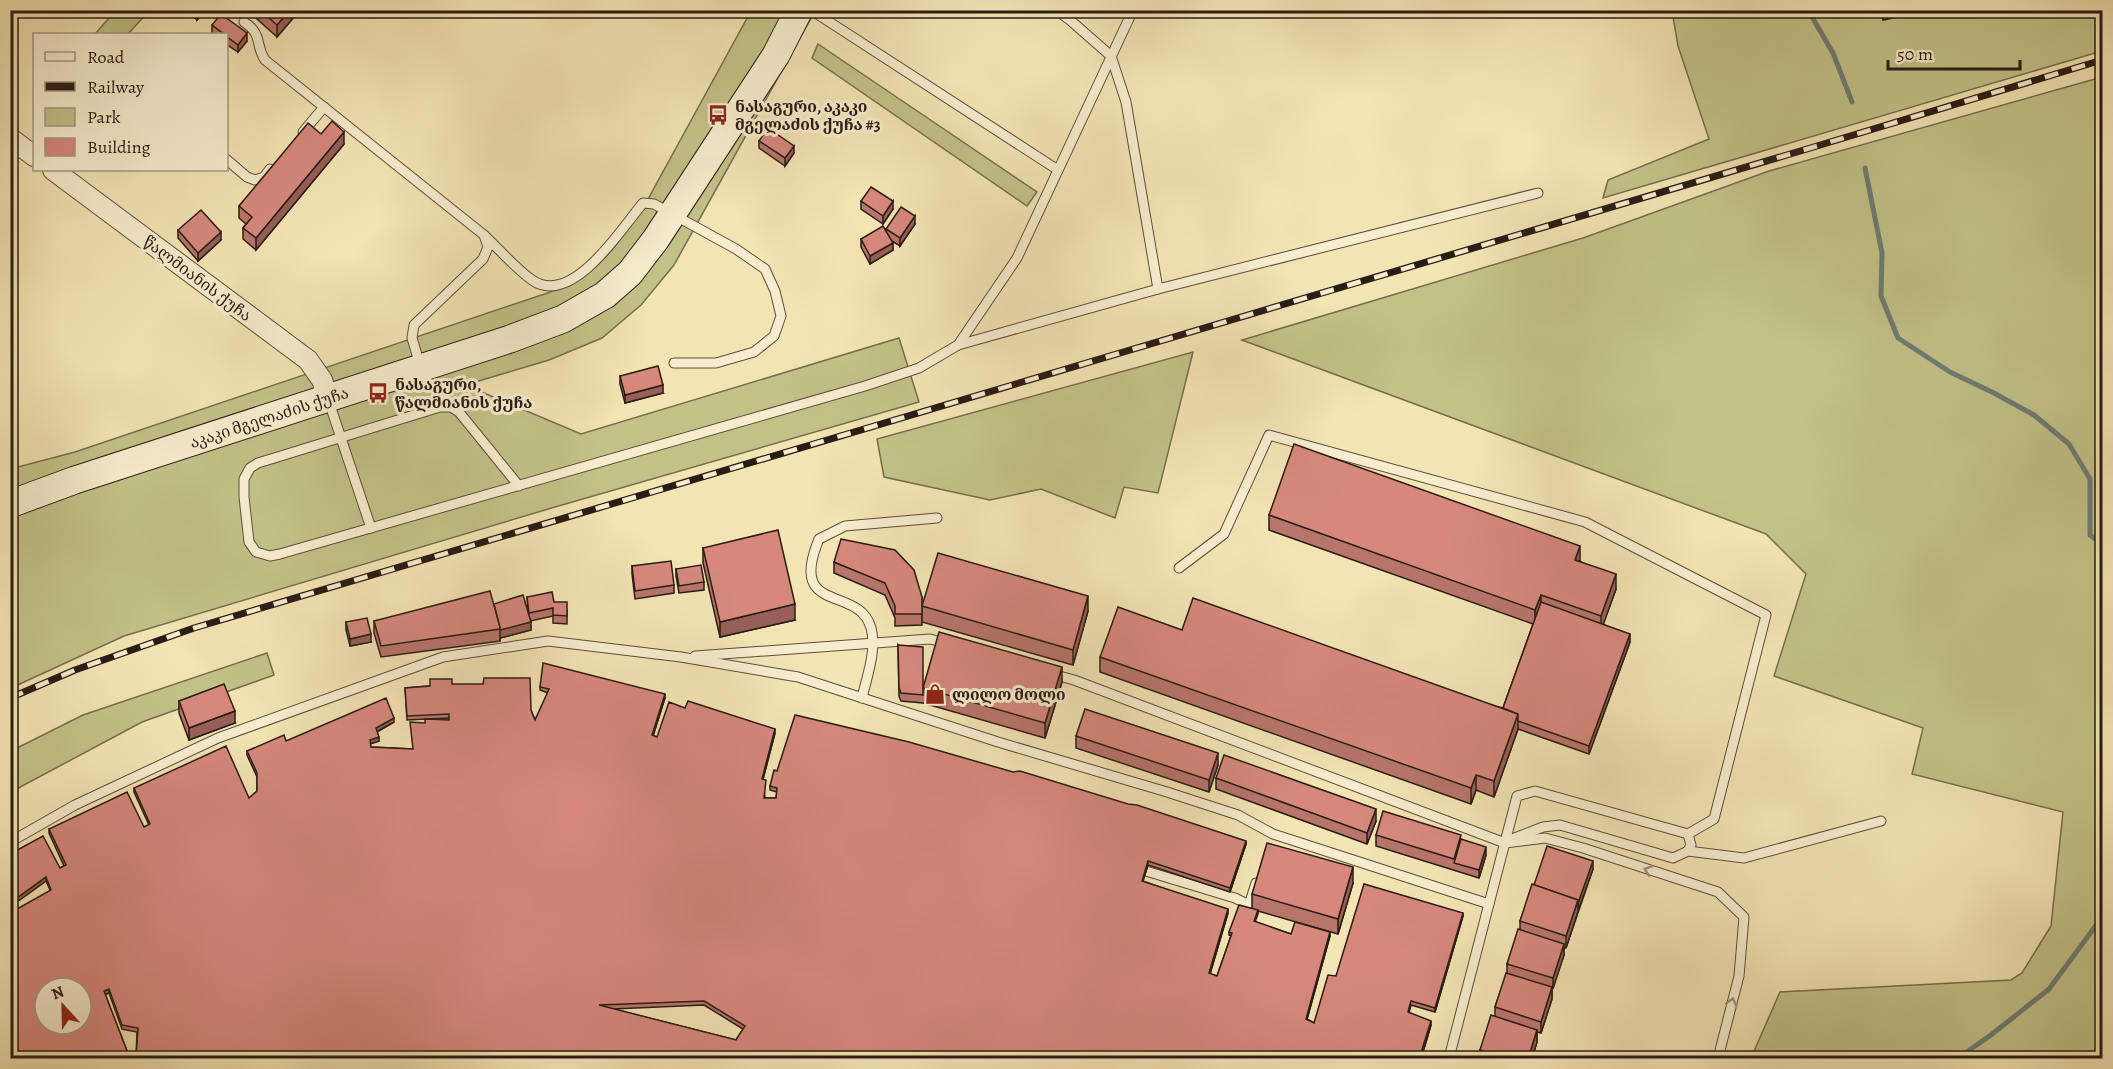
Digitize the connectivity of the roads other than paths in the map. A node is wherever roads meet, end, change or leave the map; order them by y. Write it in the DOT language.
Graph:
graph roads {
  1 [pos="799,10"];
  2 [pos="811,10"];
  3 [pos="1056,10"];
  4 [pos="1133,10"];
  5 [pos="244,22"];
  6 [pos="1112,56"];
  7 [pos="324,107"];
  8 [pos="10,138"];
  9 [pos="294,142"];
  10 [pos="33,155"];
  11 [pos="279,159"];
  12 [pos="228,161"];
  13 [pos="1058,170"];
  14 [pos="53,171"];
  15 [pos="1538,193"];
  16 [pos="672,215"];
  17 [pos="484,236"];
  18 [pos="1158,289"];
  19 [pos="958,345"];
  20 [pos="674,363"];
  21 [pos="421,368"];
  22 [pos="328,398"];
  23 [pos="341,437"];
  24 [pos="519,486"];
  25 [pos="10,504"];
  26 [pos="937,518"];
  27 [pos="371,528"];
  28 [pos="1179,568"];
  29 [pos="873,643"];
  30 [pos="952,645"];
  31 [pos="681,657"];
  32 [pos="1041,671"];
  33 [pos="862,698"];
  34 [pos="1881,821"];
  35 [pos="1273,834"];
  36 [pos="1688,834"];
  37 [pos="10,842"];
  38 [pos="1504,843"];
  39 [pos="1270,844"];
  40 [pos="1688,851"];
  41 [pos="1124,864"];
  42 [pos="1259,875"];
  43 [pos="1489,904"];
  44 [pos="1449,1059"];
  45 [pos="1718,1059"];
  1 -- 16 [label="street, აკაკი მგელაძის ქუჩა"];
  2 -- 13 [label="lane"];
  3 -- 6 [label="lane"];
  4 -- 6 [label="lane"];
  5 -- 7 [label="lane"];
  6 -- 13 [label="lane"];
  6 -- 18 [label="lane"];
  7 -- 9 [label="lane"];
  7 -- 17 [label="lane"];
  8 -- 10 [label="street"];
  11 -- 12 [label="lane"];
  13 -- 19 [label="lane"];
  14 -- 22 [label="street, წალმიანის ქუჩა"];
  15 -- 18 [label="lane"];
  16 -- 17 [label="lane"];
  16 -- 20 [label="lane"];
  16 -- 21 [label="street, აკაკი მგელაძის ქუჩა"];
  17 -- 21 [label="lane"];
  18 -- 19 [label="lane"];
  19 -- 24 [label="lane"];
  21 -- 22 [label="street, აკაკი მგელაძის ქუჩა"];
  22 -- 23 [label="lane"];
  22 -- 25 [label="street, აკაკი მგელაძის ქუჩა"];
  23 -- 24 [label="lane"];
  23 -- 27 [label="lane"];
  23 -- 27 [label="lane"];
  24 -- 27 [label="lane"];
  26 -- 29 [label="lane"];
  28 -- 36 [label="lane"];
  29 -- 30 [label="lane"];
  29 -- 31 [label="lane"];
  29 -- 33 [label="lane"];
  31 -- 33 [label="lane"];
  31 -- 37 [label="lane"];
  32 -- 38 [label="lane"];
  33 -- 35 [label="lane"];
  34 -- 40 [label="lane"];
  35 -- 39 [label="lane"];
  35 -- 43 [label="lane"];
  36 -- 38 [label="lane"];
  36 -- 40 [label="lane"];
  38 -- 40 [label="lane"];
  38 -- 43 [label="lane"];
  45 -- 38 [label="lane, one-way"];
  41 -- 42 [label="lane"];
  43 -- 44 [label="lane"];
}
